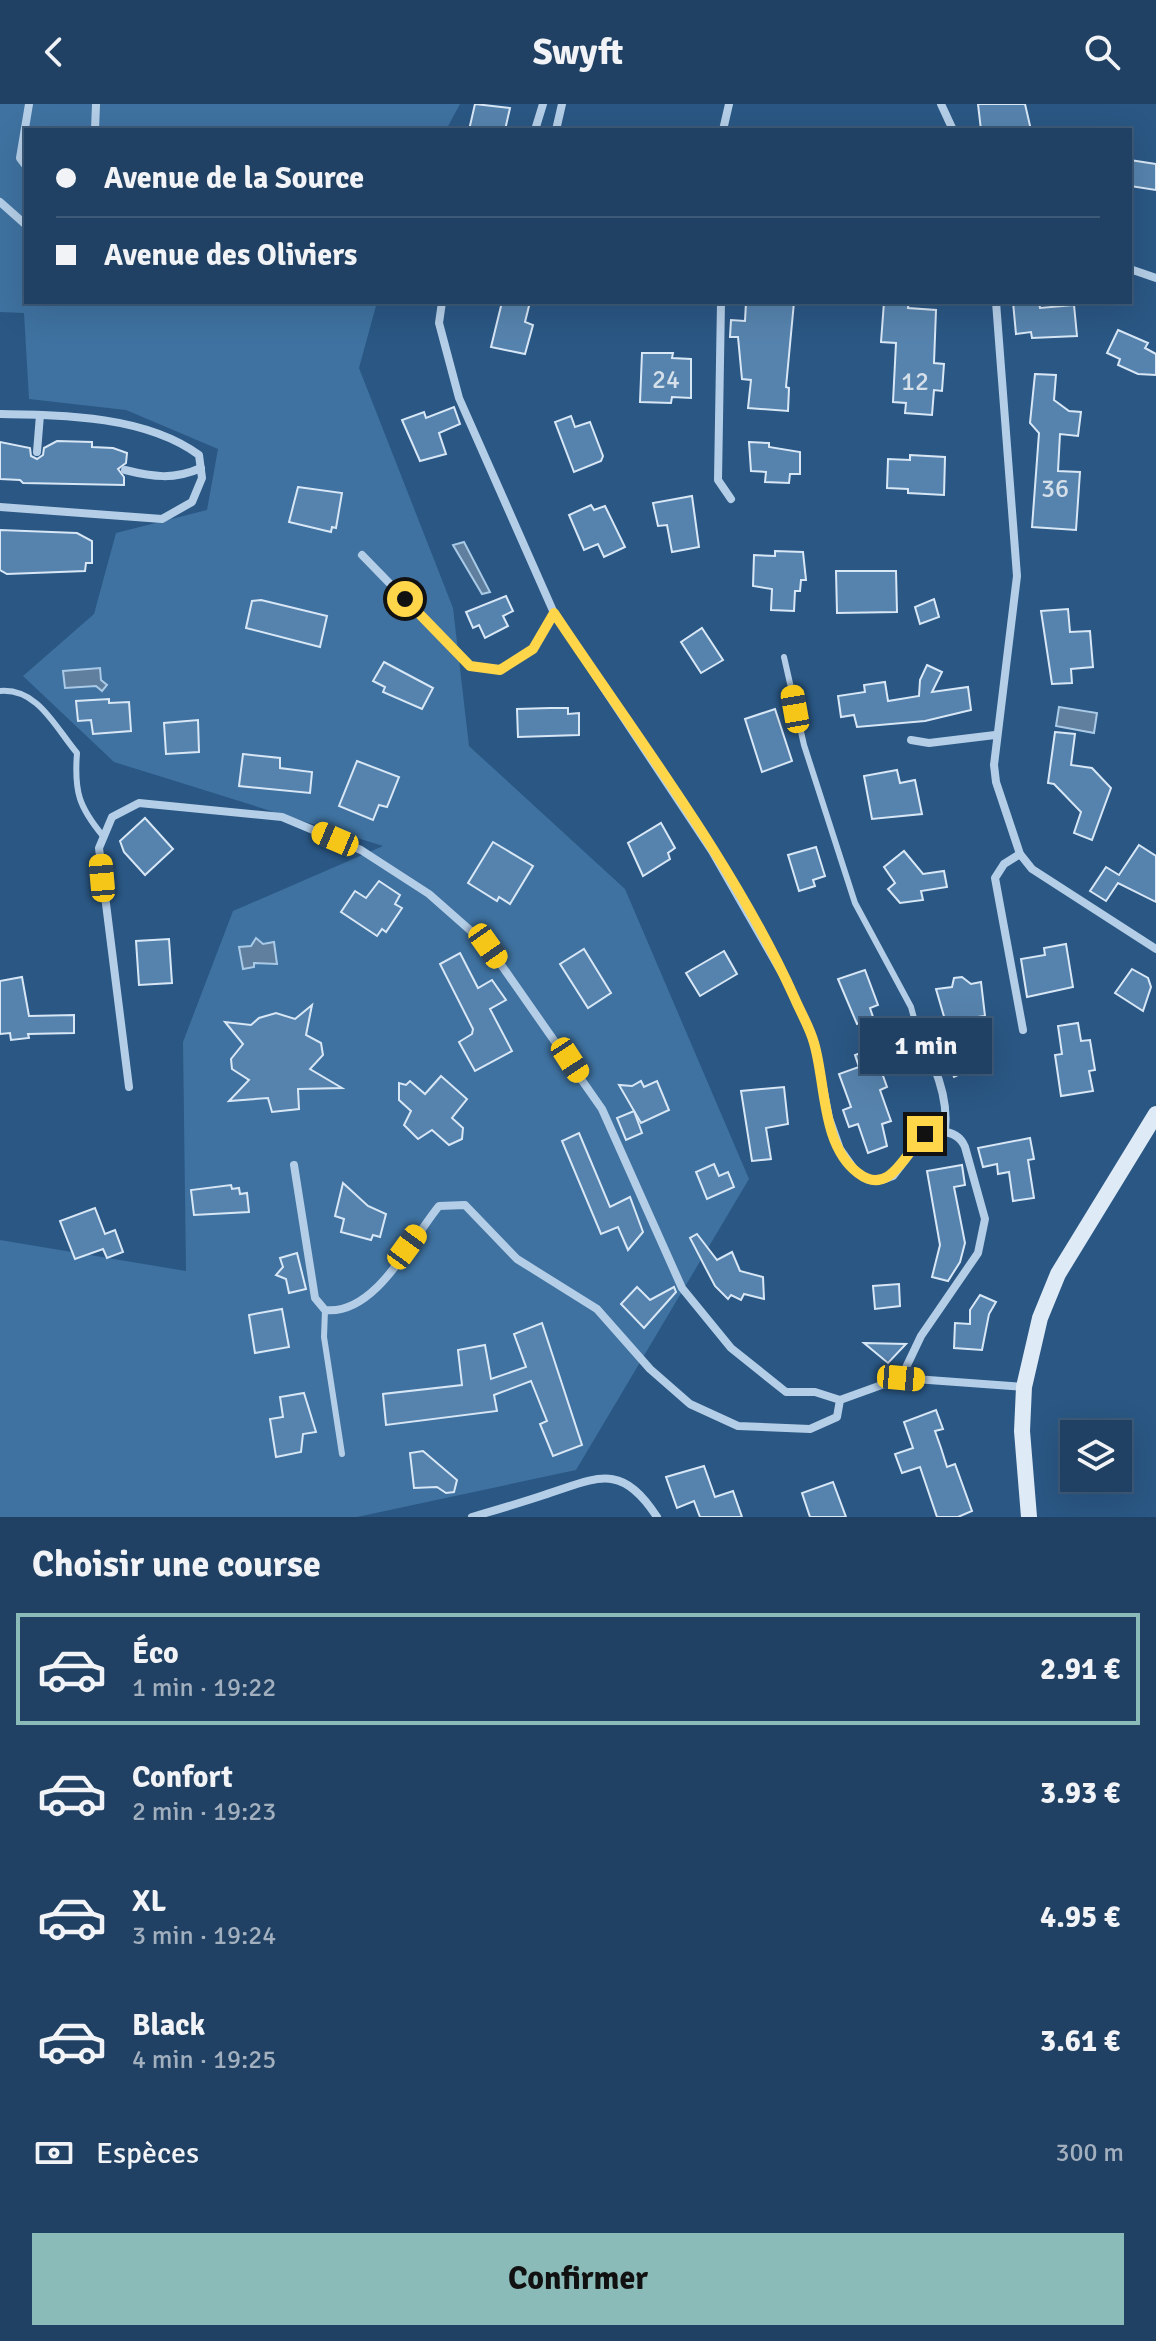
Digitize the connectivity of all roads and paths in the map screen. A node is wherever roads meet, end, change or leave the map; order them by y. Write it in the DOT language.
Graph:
graph roads {
  1 [pos="29,104"];
  2 [pos="96,104"];
  3 [pos="543,104"];
  4 [pos="562,104"];
  5 [pos="729,104"];
  6 [pos="941,104"];
  7 [pos="25,128"];
  8 [pos="95,128"];
  9 [pos="536,128"];
  10 [pos="556,128"];
  11 [pos="723,128"];
  12 [pos="952,128"];
  13 [pos="24,134"];
  14 [pos="24,163"];
  15 [pos="0,202"];
  16 [pos="24,223"];
  17 [pos="1132,270"];
  18 [pos="1156,278"];
  19 [pos="442,304"];
  20 [pos="721,304"];
  21 [pos="996,304"];
  22 [pos="0,414"];
  23 [pos="40,415"];
  24 [pos="37,452"];
  25 [pos="201,468"];
  26 [pos="125,470"];
  27 [pos="731,499"];
  28 [pos="0,507"];
  29 [pos="362,555"];
  30 [pos="554,613"];
  31 [pos="784,657"];
  32 [pos="0,691"];
  33 [pos="995,735"];
  34 [pos="911,740"];
  35 [pos="103,836"];
  36 [pos="1020,854"];
  37 [pos="1156,949"];
  38 [pos="1023,1030"];
  39 [pos="918,1033"];
  40 [pos="129,1087"];
  41 [pos="1156,1114"];
  42 [pos="945,1131"];
  43 [pos="294,1165"];
  44 [pos="325,1310"];
  45 [pos="901,1378"];
  46 [pos="1024,1387"];
  47 [pos="840,1400"];
  48 [pos="342,1454"];
  49 [pos="472,1517"];
  50 [pos="657,1517"];
  51 [pos="1029,1517"];
  1 -- 7 [label="street"];
  2 -- 8 [label="street"];
  3 -- 9 [label="street"];
  4 -- 10 [label="street"];
  5 -- 11 [label="street"];
  6 -- 12 [label="street"];
  13 -- 14 [label="street"];
  15 -- 16 [label="street"];
  17 -- 18 [label="street"];
  19 -- 30 [label="street"];
  20 -- 27 [label="street"];
  21 -- 33 [label="street"];
  22 -- 23 [label="street"];
  23 -- 24 [label="street"];
  23 -- 25 [label="street"];
  25 -- 26 [label="street"];
  25 -- 28 [label="street"];
  29 -- 30 [label="street"];
  30 -- 42 [label="street"];
  31 -- 39 [label="lane"];
  32 -- 35 [label="lane"];
  33 -- 34 [label="street"];
  33 -- 36 [label="street"];
  35 -- 40 [label="street"];
  35 -- 47 [label="street"];
  36 -- 37 [label="street"];
  36 -- 38 [label="street"];
  39 -- 42 [label="street"];
  41 -- 46 [label="street"];
  42 -- 45 [label="street"];
  43 -- 44 [label="street"];
  44 -- 47 [label="street"];
  44 -- 48 [label="lane"];
  45 -- 46 [label="street"];
  45 -- 47 [label="street"];
  46 -- 51 [label="street"];
  49 -- 50 [label="street"];
}
